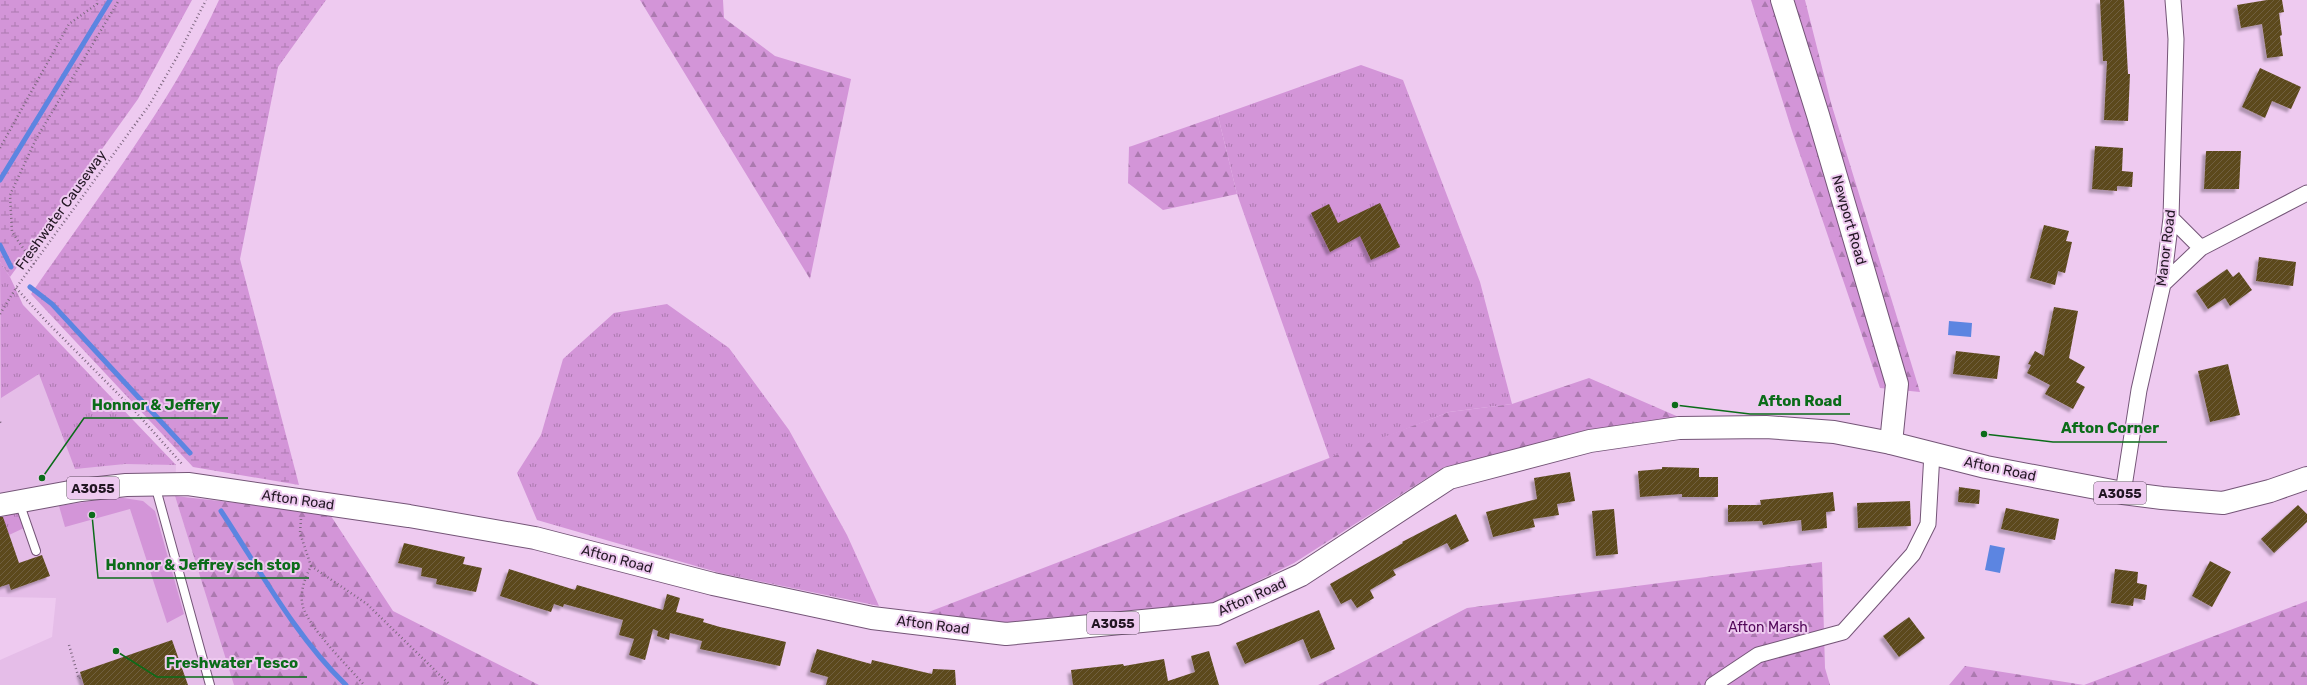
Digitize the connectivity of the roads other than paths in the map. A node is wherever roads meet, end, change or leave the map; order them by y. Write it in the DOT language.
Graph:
graph roads {
  1 [pos="1782,0"];
  2 [pos="2173,0"];
  3 [pos="2307,193"];
  4 [pos="2172,218"];
  5 [pos="2201,248"];
  6 [pos="2162,284"];
  7 [pos="1892,443"];
  8 [pos="1932,453"];
  9 [pos="2307,478"];
  10 [pos="155,484"];
  11 [pos="2123,494"];
  12 [pos="9,503"];
  13 [pos="36,551"];
  14 [pos="210,685"];
  15 [pos="1713,685"];
  1 -- 7 [label="main road, Newport Road"];
  2 -- 4 [label="street, Manor Road"];
  3 -- 5 [label="street"];
  4 -- 5 [label="street"];
  4 -- 6 [label="street, Manor Road"];
  5 -- 6 [label="street"];
  6 -- 11 [label="street, Manor Road"];
  7 -- 8 [label="main road, Afton Road / A3055"];
  7 -- 10 [label="main road, Afton Road / A3055"];
  8 -- 11 [label="main road, Afton Road / A3055"];
  8 -- 15 [label="street"];
  9 -- 11 [label="main road, Afton Road / A3055"];
  10 -- 12 [label="main road, Afton Road / A3055"];
  10 -- 14 [label="lane"];
  12 -- 13 [label="lane"];
}
